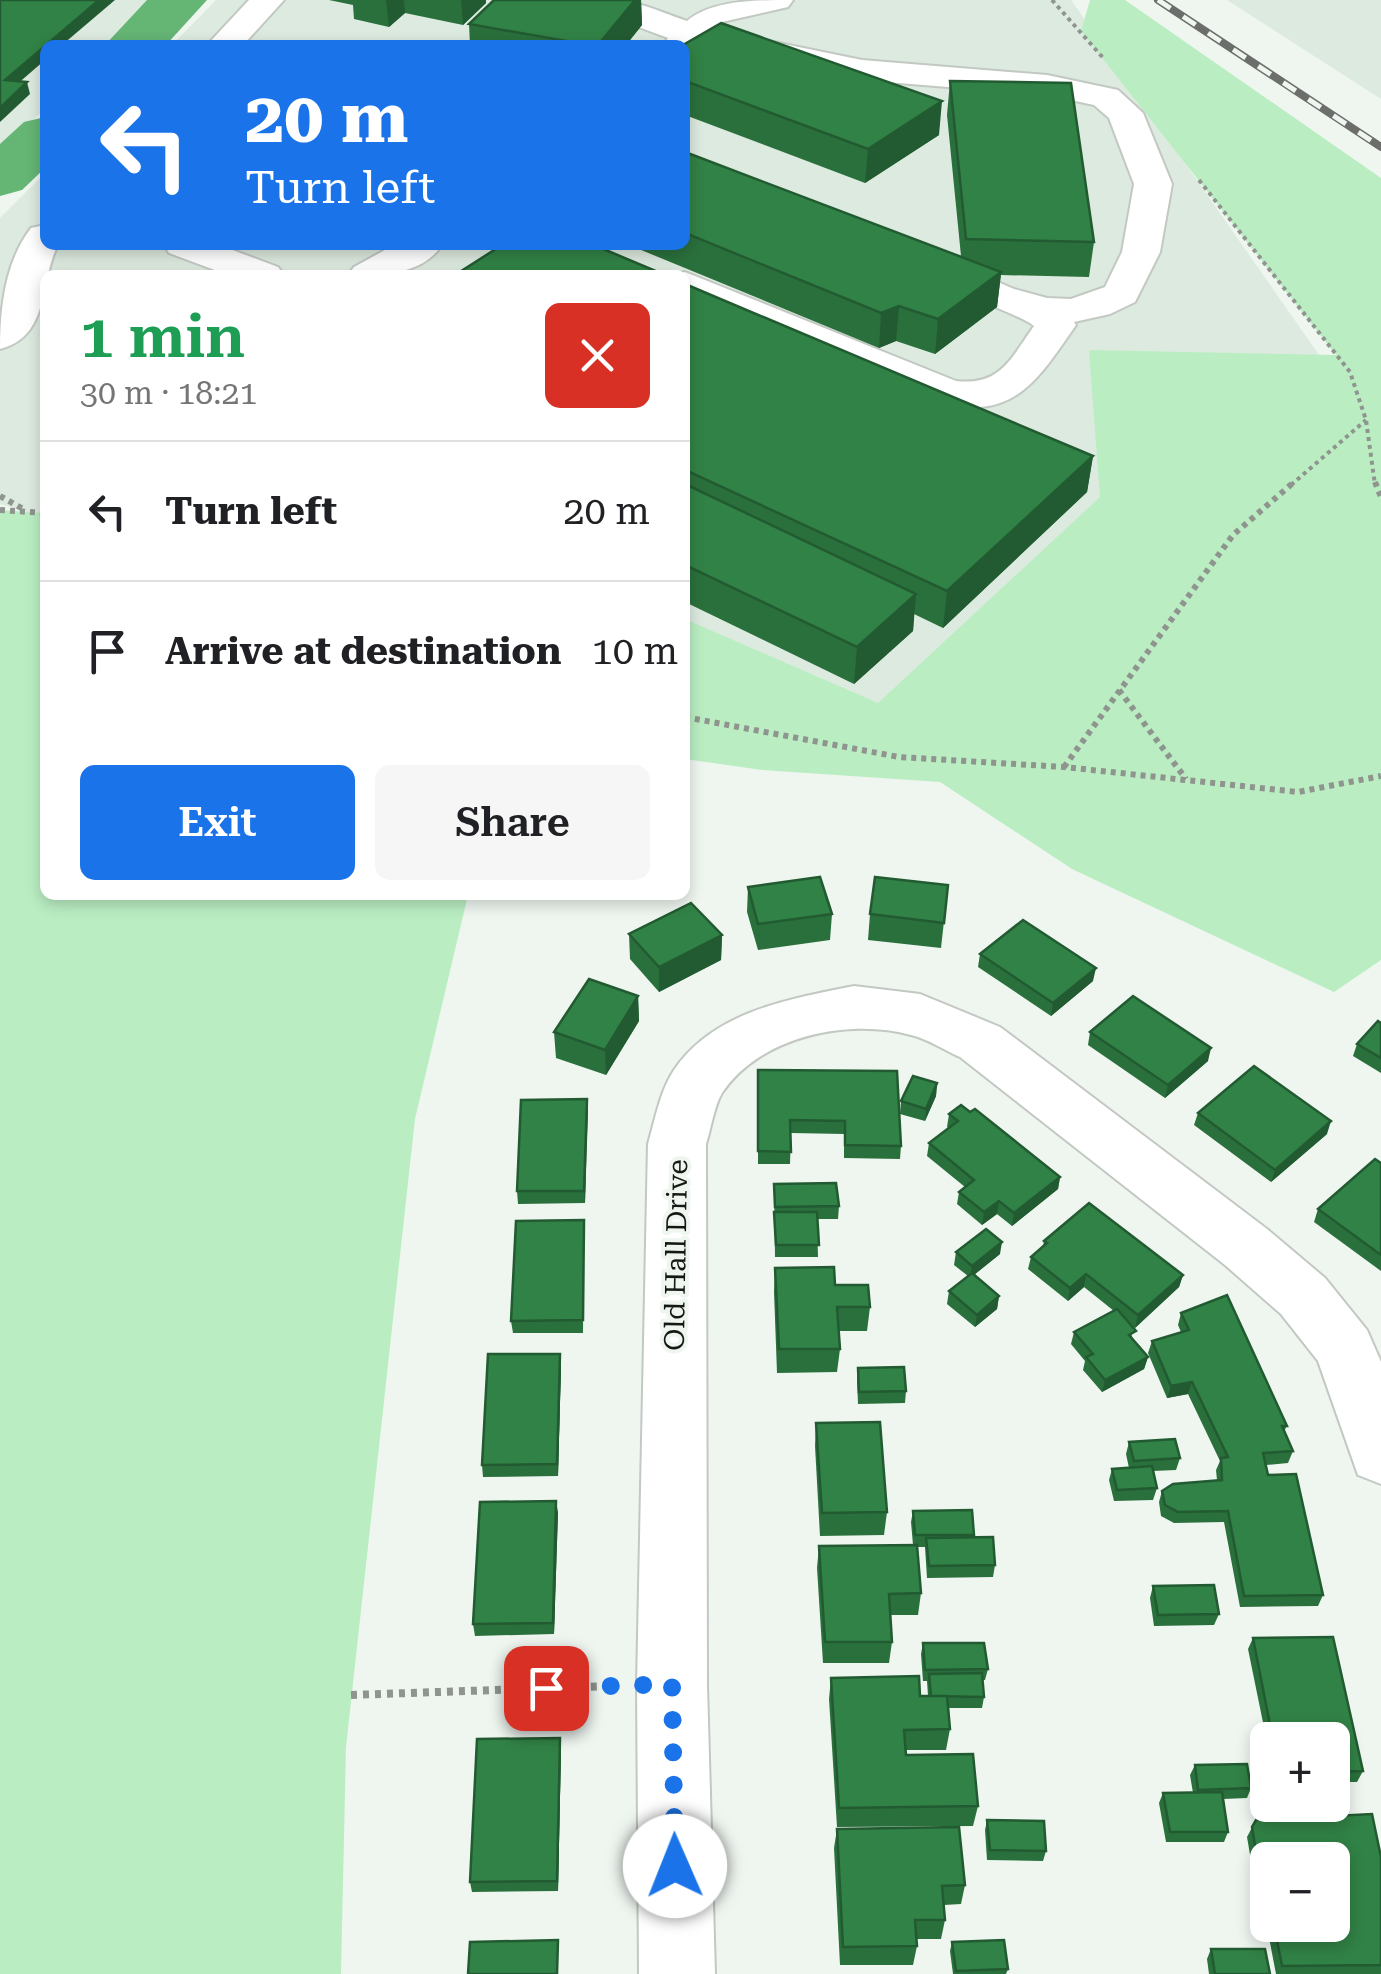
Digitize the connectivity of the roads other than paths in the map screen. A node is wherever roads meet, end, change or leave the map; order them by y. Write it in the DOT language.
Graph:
graph roads {
  1 [pos="266,0"];
  2 [pos="618,0"];
  3 [pos="776,0"];
  4 [pos="229,40"];
  5 [pos="687,40"];
  6 [pos="690,41"];
  7 [pos="40,241"];
  8 [pos="196,250"];
  9 [pos="414,250"];
  10 [pos="901,254"];
  11 [pos="250,270"];
  12 [pos="377,270"];
  13 [pos="690,286"];
  14 [pos="1044,313"];
  15 [pos="0,337"];
  16 [pos="1381,1452"];
  17 [pos="676,1974"];
  1 -- 4 [label="street"];
  2 -- 5 [label="street"];
  3 -- 5 [label="street"];
  6 -- 14 [label="street"];
  7 -- 15 [label="street"];
  8 -- 11 [label="street"];
  9 -- 12 [label="street"];
  10 -- 14 [label="street"];
  13 -- 14 [label="street"];
  16 -- 17 [label="street, Old Hall Drive"];
}
